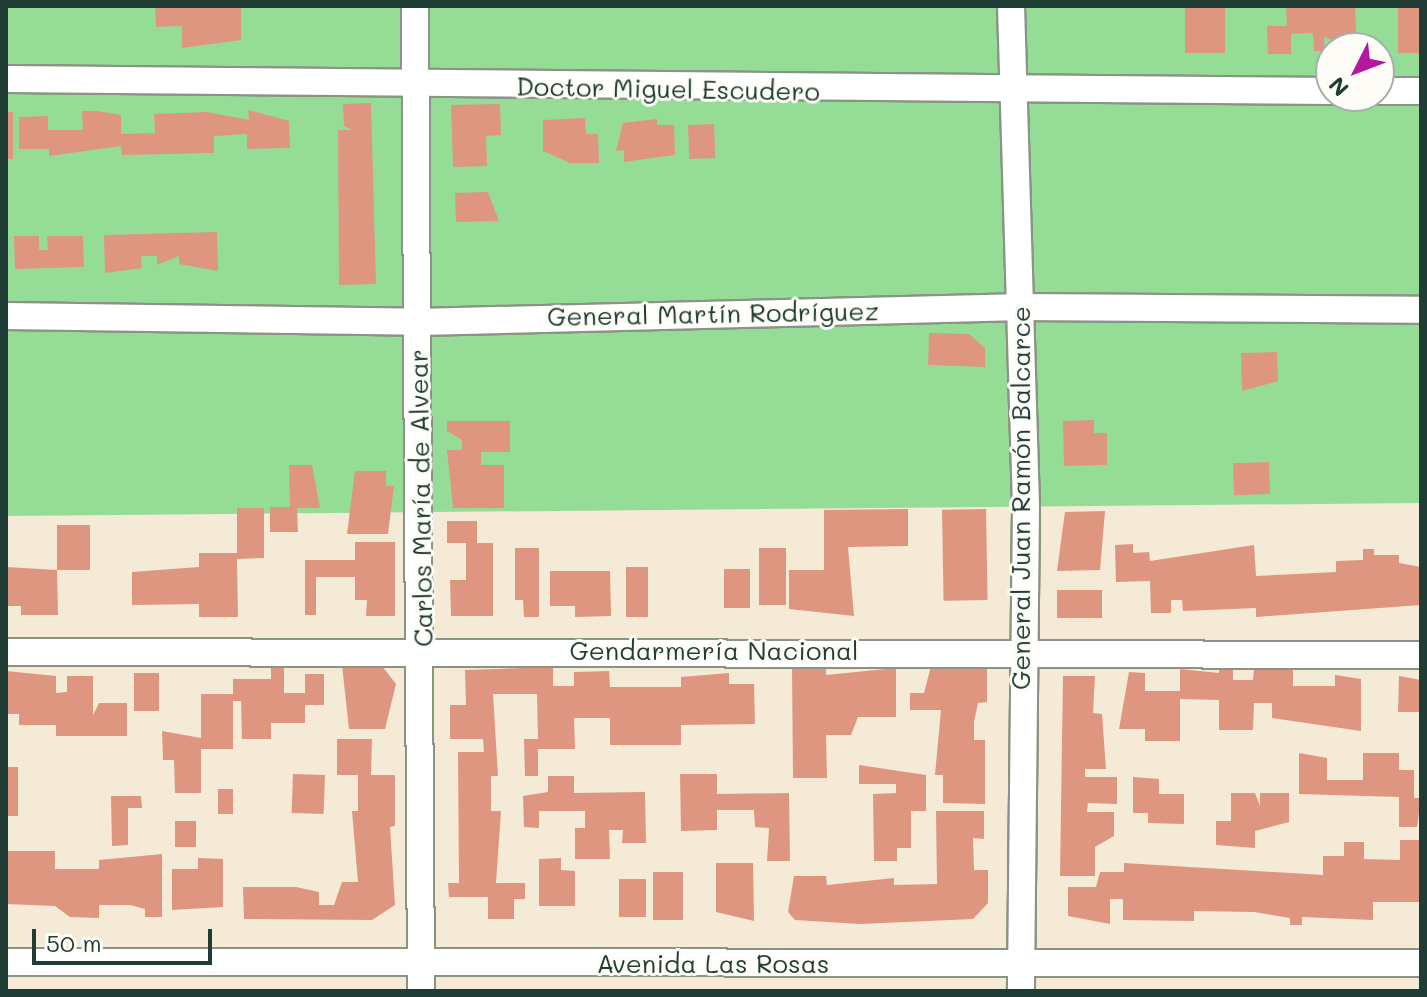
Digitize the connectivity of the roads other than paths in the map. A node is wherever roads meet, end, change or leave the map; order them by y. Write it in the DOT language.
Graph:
graph roads {
  1 [pos="415,6"];
  2 [pos="1011,6"];
  3 [pos="6,79"];
  4 [pos="416,86"];
  5 [pos="1315,91"];
  6 [pos="1395,91"];
  7 [pos="1421,91"];
  8 [pos="1013,93"];
  9 [pos="1021,307"];
  10 [pos="1421,310"];
  11 [pos="6,316"];
  12 [pos="419,322"];
  13 [pos="1023,649"];
  14 [pos="6,652"];
  15 [pos="422,652"];
  16 [pos="1421,655"];
  17 [pos="6,962"];
  18 [pos="421,963"];
  19 [pos="1421,963"];
  20 [pos="1021,964"];
  21 [pos="421,991"];
  22 [pos="1021,991"];
  1 -- 4 [label="street, Carlos María de Alvear"];
  2 -- 8 [label="street, General Juan Ramón Balcarce"];
  3 -- 4 [label="street, Doctor Miguel Escudero"];
  4 -- 8 [label="street, Doctor Miguel Escudero"];
  4 -- 12 [label="street, Carlos María de Alvear"];
  5 -- 8 [label="street, Doctor Miguel Escudero"];
  6 -- 7 [label="street"];
  8 -- 9 [label="street, General Juan Ramón Balcarce"];
  9 -- 10 [label="street, General Martín Rodríguez"];
  9 -- 12 [label="street, General Martín Rodríguez"];
  9 -- 13 [label="street, General Juan Ramón Balcarce"];
  11 -- 12 [label="street, General Martín Rodríguez"];
  12 -- 15 [label="street, Carlos María de Alvear"];
  13 -- 15 [label="street, Gendarmería Nacional"];
  13 -- 16 [label="street, Gendarmería Nacional"];
  13 -- 20 [label="street, General Juan Ramón Balcarce"];
  14 -- 15 [label="street, Gendarmería Nacional"];
  15 -- 18 [label="street, Carlos María de Alvear"];
  17 -- 18 [label="street, Avenida Las Rosas"];
  18 -- 20 [label="street, Avenida Las Rosas"];
  18 -- 21 [label="street, Carlos María de Alvear"];
  19 -- 20 [label="street, Avenida Las Rosas"];
  20 -- 22 [label="street, General Juan Ramón Balcarce"];
}
